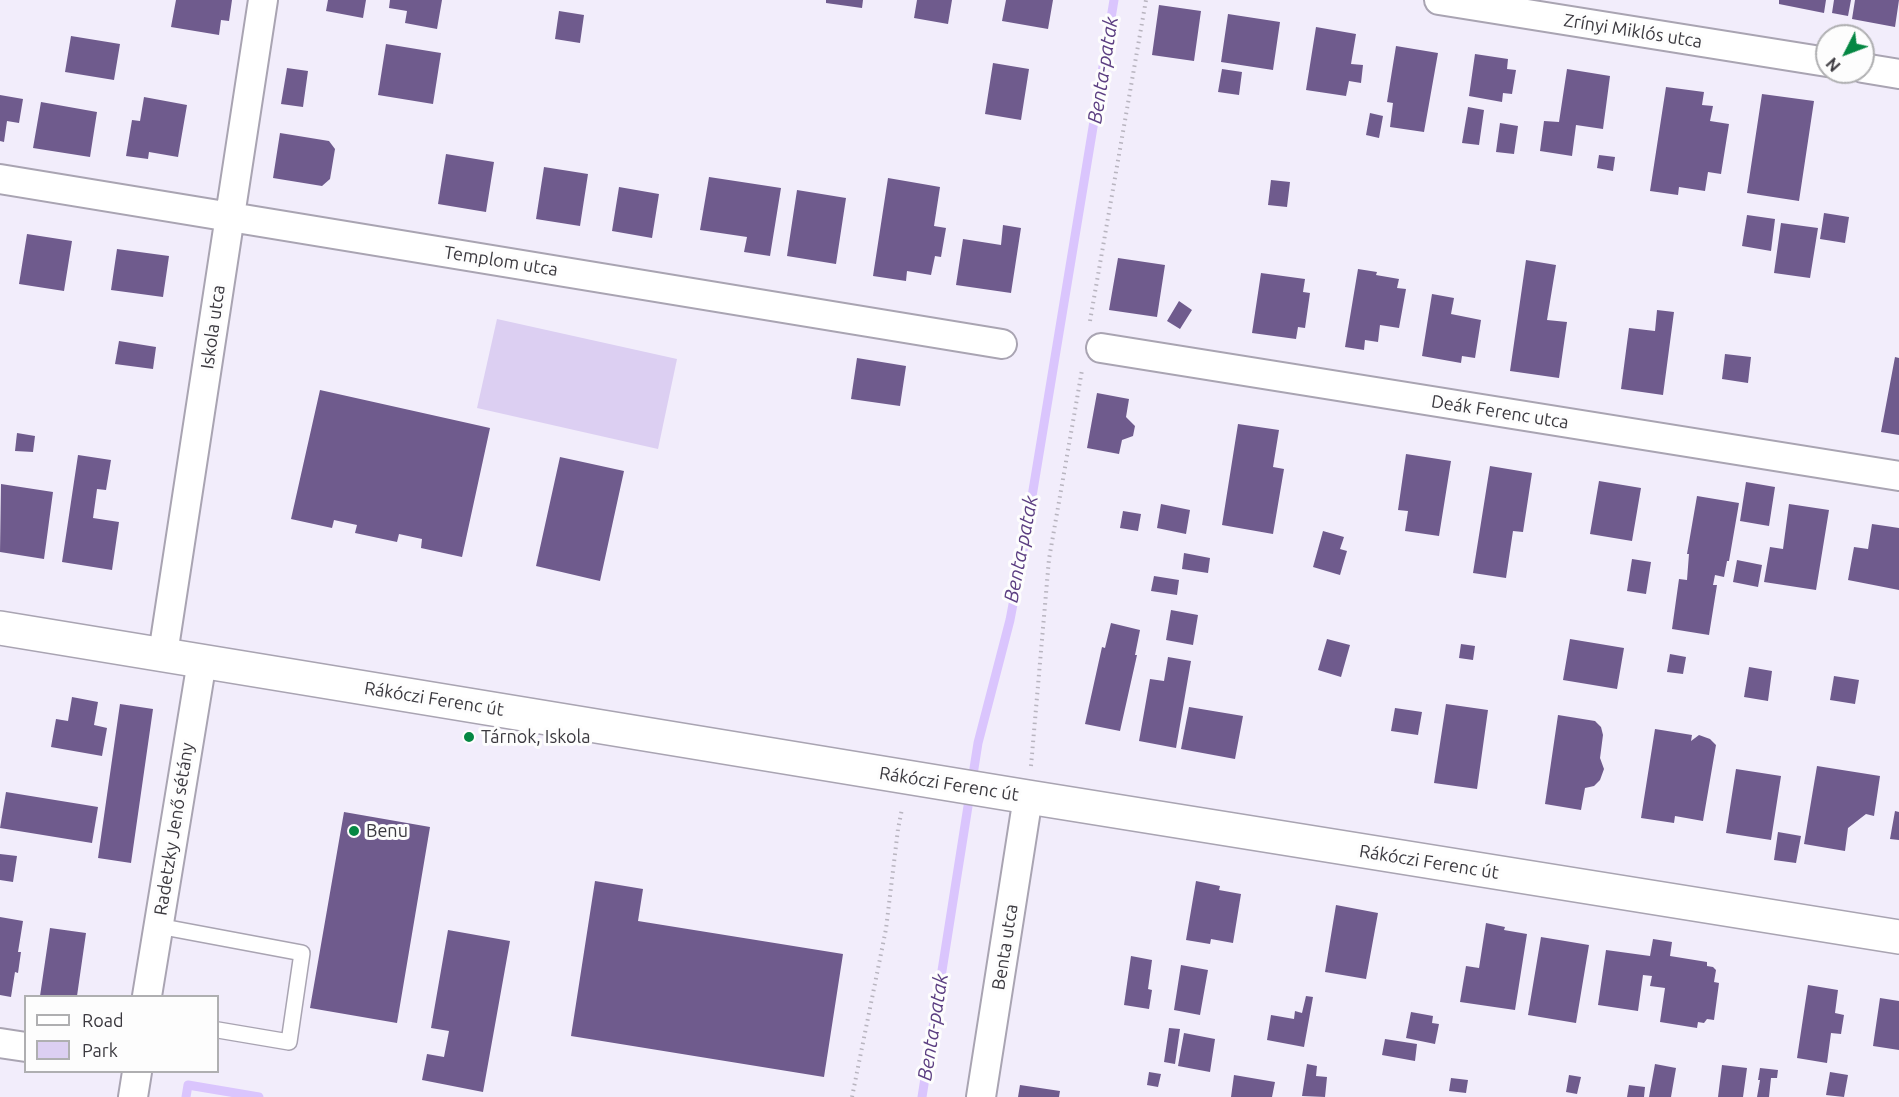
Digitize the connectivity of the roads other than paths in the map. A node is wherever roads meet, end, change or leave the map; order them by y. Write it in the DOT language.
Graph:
graph roads {
  1 [pos="263,0"];
  2 [pos="1439,0"];
  3 [pos="1815,60"];
  4 [pos="1875,70"];
  5 [pos="1899,74"];
  6 [pos="0,179"];
  7 [pos="230,216"];
  8 [pos="1002,344"];
  9 [pos="1092,345"];
  10 [pos="1899,476"];
  11 [pos="0,628"];
  12 [pos="163,654"];
  13 [pos="202,661"];
  14 [pos="1028,797"];
  15 [pos="158,926"];
  16 [pos="1899,937"];
  17 [pos="147,995"];
  18 [pos="219,1029"];
  19 [pos="0,1043"];
  20 [pos="24,1047"];
  21 [pos="137,1073"];
  22 [pos="133,1097"];
  23 [pos="981,1097"];
  1 -- 7 [label="street, Iskola utca"];
  2 -- 3 [label="street, Zrínyi Miklós utca"];
  4 -- 5 [label="street"];
  6 -- 7 [label="street, Templom utca"];
  7 -- 8 [label="street, Templom utca"];
  7 -- 12 [label="street, Iskola utca"];
  9 -- 10 [label="street, Deák Ferenc utca"];
  11 -- 12 [label="street, Rákóczi Ferenc út"];
  12 -- 13 [label="street, Rákóczi Ferenc út"];
  13 -- 14 [label="street, Rákóczi Ferenc út"];
  13 -- 15 [label="street, Radetzky Jenő sétány"];
  14 -- 16 [label="street, Rákóczi Ferenc út"];
  14 -- 23 [label="street, Benta utca"];
  15 -- 17 [label="street, Radetzky Jenő sétány"];
  15 -- 18 [label="lane"];
  19 -- 20 [label="street"];
  21 -- 22 [label="street"];
}
